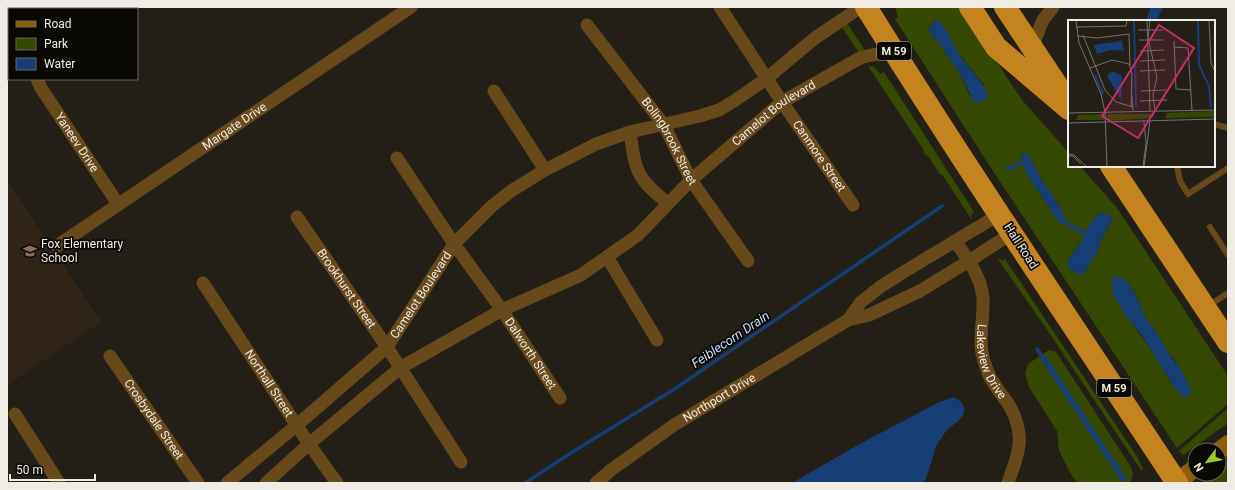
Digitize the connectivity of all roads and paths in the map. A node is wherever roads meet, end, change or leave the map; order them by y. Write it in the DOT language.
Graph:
graph roads {
  1 [pos="411,7"];
  2 [pos="720,7"];
  3 [pos="861,7"];
  4 [pos="866,7"];
  5 [pos="970,7"];
  6 [pos="1005,7"];
  7 [pos="1053,7"];
  8 [pos="587,25"];
  9 [pos="1032,47"];
  10 [pos="895,53"];
  11 [pos="766,79"];
  12 [pos="37,80"];
  13 [pos="494,91"];
  14 [pos="782,102"];
  15 [pos="1068,102"];
  16 [pos="1068,108"];
  17 [pos="1215,124"];
  18 [pos="664,125"];
  19 [pos="1228,128"];
  20 [pos="630,132"];
  21 [pos="397,158"];
  22 [pos="1112,167"];
  23 [pos="1177,167"];
  24 [pos="1228,168"];
  25 [pos="545,170"];
  26 [pos="691,180"];
  27 [pos="668,203"];
  28 [pos="118,204"];
  29 [pos="853,205"];
  30 [pos="1000,214"];
  31 [pos="297,217"];
  32 [pos="1210,227"];
  33 [pos="1012,233"];
  34 [pos="955,241"];
  35 [pos="454,244"];
  36 [pos="57,246"];
  37 [pos="1227,252"];
  38 [pos="607,256"];
  39 [pos="748,261"];
  40 [pos="969,261"];
  41 [pos="203,283"];
  42 [pos="1228,293"];
  43 [pos="1206,308"];
  44 [pos="502,310"];
  45 [pos="848,320"];
  46 [pos="657,340"];
  47 [pos="1228,342"];
  48 [pos="387,347"];
  49 [pos="110,356"];
  50 [pos="400,368"];
  51 [pos="560,398"];
  52 [pos="15,414"];
  53 [pos="297,425"];
  54 [pos="309,444"];
  55 [pos="461,462"];
  56 [pos="1187,475"];
  57 [pos="59,483"];
  58 [pos="198,483"];
  59 [pos="227,483"];
  60 [pos="266,483"];
  61 [pos="337,483"];
  62 [pos="596,483"];
  63 [pos="1008,483"];
  64 [pos="1177,483"];
  1 -- 28 [label="street, Margate Drive"];
  2 -- 11 [label="street, Canmore Street"];
  3 -- 11 [label="street, Camelot Boulevard"];
  4 -- 10 [label="highway, Hall Road / M 59"];
  5 -- 16 [label="highway"];
  6 -- 9 [label="highway"];
  7 -- 9 [label="street"];
  8 -- 18 [label="street, Bolingbrook Street"];
  9 -- 15 [label="highway"];
  10 -- 14 [label="street, Camelot Boulevard"];
  10 -- 30 [label="highway, Hall Road / M 59"];
  11 -- 14 [label="street, Canmore Street"];
  11 -- 18 [label="street, Camelot Boulevard"];
  12 -- 28 [label="street, Yaneev Drive"];
  13 -- 25 [label="street"];
  14 -- 26 [label="street, Camelot Boulevard"];
  14 -- 29 [label="street, Canmore Street"];
  17 -- 19 [label="lane"];
  18 -- 20 [label="street, Camelot Boulevard"];
  18 -- 26 [label="street, Bolingbrook Street"];
  20 -- 25 [label="street, Camelot Boulevard"];
  20 -- 27 [label="street"];
  21 -- 35 [label="street"];
  22 -- 43 [label="highway"];
  23 -- 24 [label="lane"];
  25 -- 35 [label="street, Camelot Boulevard"];
  26 -- 27 [label="street, Camelot Boulevard"];
  26 -- 39 [label="street, Bolingbrook Street"];
  27 -- 38 [label="street, Camelot Boulevard"];
  28 -- 36 [label="street, Margate Drive"];
  30 -- 33 [label="highway, Hall Road / M 59"];
  30 -- 34 [label="street, Northport Drive"];
  31 -- 48 [label="street, Brookhurst Street"];
  32 -- 37 [label="lane"];
  33 -- 40 [label="street, Northport Drive"];
  33 -- 64 [label="highway, Hall Road / M 59"];
  34 -- 40 [label="street, Lakeview Drive"];
  34 -- 45 [label="street, Northport Drive"];
  35 -- 44 [label="street"];
  35 -- 48 [label="street, Camelot Boulevard"];
  38 -- 44 [label="street, Camelot Boulevard"];
  38 -- 46 [label="street"];
  40 -- 45 [label="street, Northport Drive"];
  40 -- 63 [label="street, Lakeview Drive"];
  41 -- 53 [label="street, Northall Street"];
  42 -- 43 [label="lane"];
  43 -- 47 [label="highway"];
  44 -- 50 [label="street, Camelot Boulevard"];
  44 -- 51 [label="street, Dalworth Street"];
  45 -- 62 [label="street, Northport Drive"];
  48 -- 50 [label="street, Brookhurst Street"];
  48 -- 53 [label="street, Camelot Boulevard"];
  49 -- 58 [label="street, Crosbydale Street"];
  50 -- 54 [label="street, Camelot Boulevard"];
  50 -- 55 [label="street, Brookhurst Street"];
  52 -- 57 [label="street"];
  53 -- 54 [label="street, Northall Street"];
  53 -- 59 [label="street, Camelot Boulevard"];
  54 -- 60 [label="street, Camelot Boulevard"];
  54 -- 61 [label="street, Northall Street"];
  56 -- 64 [label="main road"];
}
